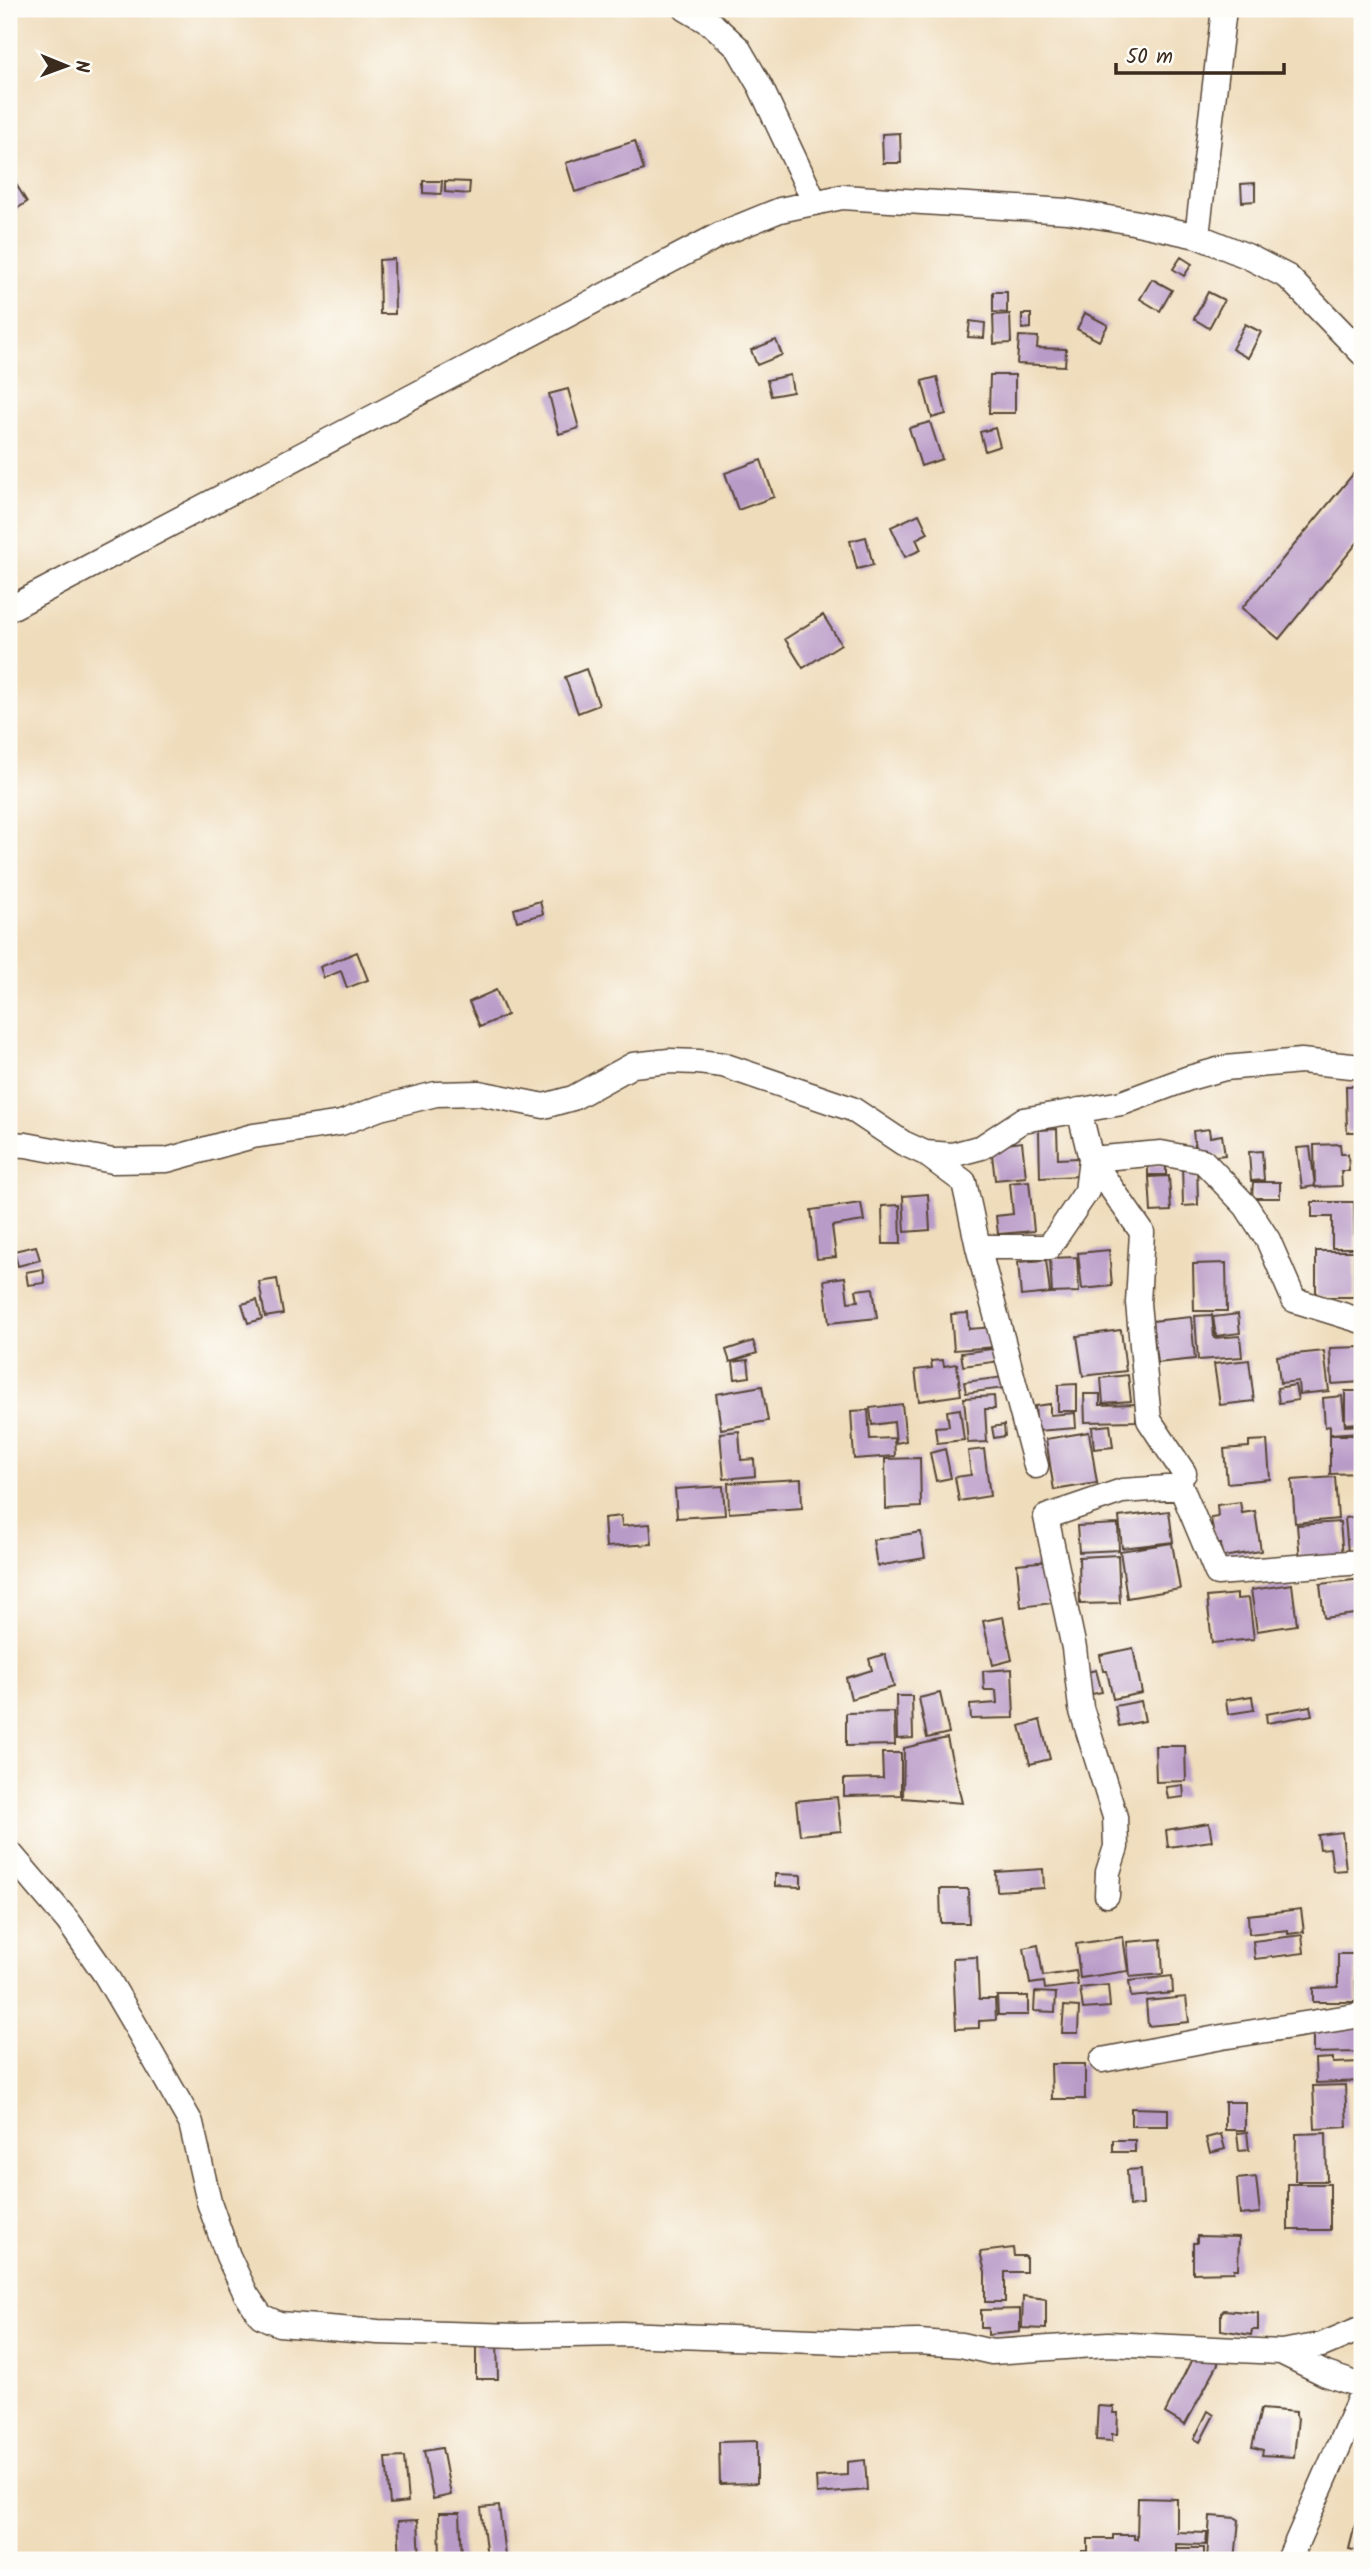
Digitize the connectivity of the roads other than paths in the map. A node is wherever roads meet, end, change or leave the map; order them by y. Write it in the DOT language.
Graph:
graph roads {
  1 [pos="686,9"];
  2 [pos="1224,9"];
  3 [pos="815,202"];
  4 [pos="1197,236"];
  5 [pos="1362,353"];
  6 [pos="9,609"];
  7 [pos="1362,1068"];
  8 [pos="1079,1110"];
  9 [pos="9,1144"];
  10 [pos="925,1153"];
  11 [pos="1091,1159"];
  12 [pos="978,1247"];
  13 [pos="1362,1321"];
  14 [pos="1036,1466"];
  15 [pos="1184,1473"];
  16 [pos="1362,1562"];
  17 [pos="9,1852"];
  18 [pos="1107,1895"];
  19 [pos="1362,2015"];
  20 [pos="1102,2060"];
  21 [pos="1362,2328"];
  22 [pos="1281,2352"];
  23 [pos="1362,2386"];
  24 [pos="1362,2393"];
  25 [pos="1289,2560"];
  1 -- 3 [label="street"];
  2 -- 4 [label="street"];
  3 -- 4 [label="street"];
  3 -- 6 [label="street"];
  4 -- 5 [label="street"];
  7 -- 8 [label="street"];
  8 -- 10 [label="street"];
  8 -- 11 [label="street"];
  9 -- 10 [label="street"];
  10 -- 12 [label="street"];
  11 -- 12 [label="street"];
  11 -- 13 [label="street"];
  11 -- 15 [label="street"];
  12 -- 14 [label="street"];
  16 -- 18 [label="street"];
  17 -- 22 [label="street"];
  19 -- 20 [label="street"];
  21 -- 22 [label="street"];
  22 -- 23 [label="street"];
  24 -- 25 [label="street"];
}
